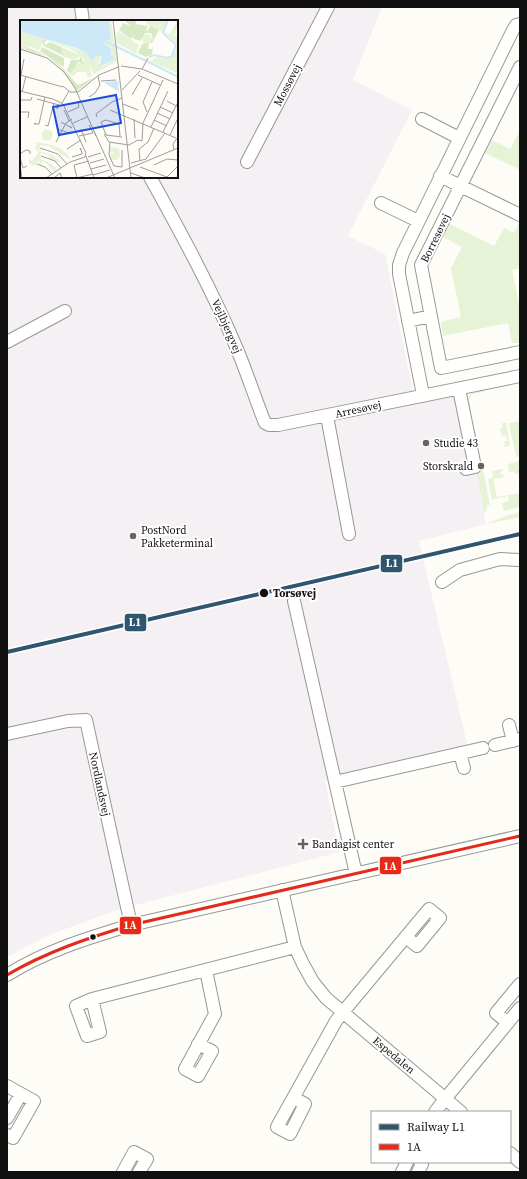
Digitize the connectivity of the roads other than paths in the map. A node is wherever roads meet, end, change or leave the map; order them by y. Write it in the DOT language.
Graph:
graph roads {
  1 [pos="81,7"];
  2 [pos="328,7"];
  3 [pos="83,20"];
  4 [pos="520,24"];
  5 [pos="520,67"];
  6 [pos="422,119"];
  7 [pos="459,138"];
  8 [pos="247,162"];
  9 [pos="440,176"];
  10 [pos="151,178"];
  11 [pos="460,186"];
  12 [pos="381,203"];
  13 [pos="520,215"];
  14 [pos="418,221"];
  15 [pos="66,311"];
  16 [pos="431,316"];
  17 [pos="408,321"];
  18 [pos="7,342"];
  19 [pos="520,352"];
  20 [pos="520,376"];
  21 [pos="459,389"];
  22 [pos="423,395"];
  23 [pos="327,416"];
  24 [pos="466,469"];
  25 [pos="349,534"];
  26 [pos="520,560"];
  27 [pos="442,582"];
  28 [pos="294,601"];
  29 [pos="509,725"];
  30 [pos="7,734"];
  31 [pos="516,740"];
  32 [pos="460,753"];
  33 [pos="464,768"];
  34 [pos="336,782"];
  35 [pos="520,836"];
  36 [pos="356,874"];
  37 [pos="282,890"];
  38 [pos="131,925"];
  39 [pos="406,936"];
  40 [pos="295,947"];
  41 [pos="206,970"];
  42 [pos="7,975"];
  43 [pos="520,984"];
  44 [pos="92,999"];
  45 [pos="520,1008"];
  46 [pos="343,1012"];
  47 [pos="508,1023"];
  48 [pos="198,1044"];
  49 [pos="7,1086"];
  50 [pos="21,1094"];
  51 [pos="294,1098"];
  52 [pos="445,1099"];
  53 [pos="436,1111"];
  54 [pos="460,1111"];
  55 [pos="7,1118"];
  56 [pos="7,1135"];
  57 [pos="511,1154"];
  58 [pos="520,1162"];
  59 [pos="407,1163"];
  60 [pos="421,1163"];
  61 [pos="123,1172"];
  62 [pos="140,1172"];
  63 [pos="402,1172"];
  64 [pos="418,1172"];
  1 -- 3 [label="street"];
  2 -- 8 [label="street, Mossøvej"];
  4 -- 7 [label="street, Borresøvej"];
  5 -- 11 [label="street, Borresøvej"];
  6 -- 7 [label="street"];
  7 -- 9 [label="street, Borresøvej"];
  9 -- 11 [label="street"];
  9 -- 14 [label="street, Borresøvej"];
  10 -- 23 [label="street, Vejlbjergvej"];
  11 -- 13 [label="street"];
  11 -- 16 [label="street, Borresøvej"];
  12 -- 14 [label="street, Borresøvej"];
  14 -- 17 [label="street, Borresøvej"];
  15 -- 18 [label="street"];
  16 -- 17 [label="street"];
  16 -- 19 [label="street, Borresøvej"];
  17 -- 22 [label="street, Borresøvej"];
  20 -- 21 [label="street, Arresøvej"];
  21 -- 22 [label="street, Arresøvej"];
  21 -- 24 [label="street"];
  22 -- 23 [label="street, Arresøvej"];
  23 -- 25 [label="street, Arresøvej"];
  26 -- 27 [label="street"];
  28 -- 34 [label="street"];
  29 -- 31 [label="street"];
  30 -- 38 [label="street, Nordlandsvej"];
  31 -- 32 [label="street"];
  32 -- 33 [label="street"];
  32 -- 34 [label="street"];
  34 -- 36 [label="street"];
  35 -- 36 [label="street"];
  36 -- 37 [label="street"];
  37 -- 38 [label="street"];
  37 -- 40 [label="street, Espedalen"];
  38 -- 42 [label="street"];
  39 -- 46 [label="street"];
  40 -- 41 [label="street"];
  40 -- 46 [label="street, Espedalen"];
  41 -- 44 [label="street"];
  41 -- 48 [label="street"];
  43 -- 47 [label="street"];
  45 -- 47 [label="street"];
  46 -- 51 [label="street"];
  46 -- 52 [label="street, Espedalen"];
  47 -- 52 [label="street"];
  49 -- 50 [label="street"];
  50 -- 55 [label="street"];
  50 -- 56 [label="street"];
  52 -- 53 [label="street"];
  52 -- 54 [label="street, Espedalen"];
  57 -- 58 [label="street"];
  59 -- 63 [label="street"];
  60 -- 64 [label="street"];
  61 -- 62 [label="street"];
}
